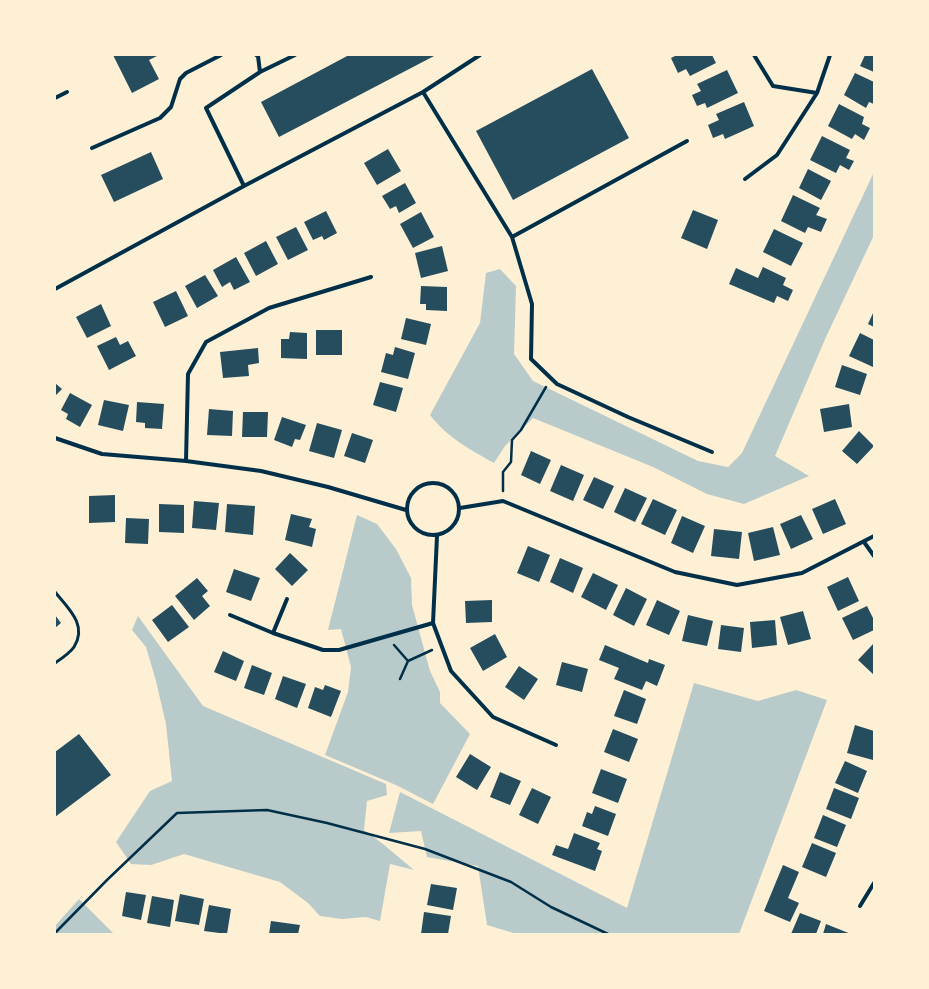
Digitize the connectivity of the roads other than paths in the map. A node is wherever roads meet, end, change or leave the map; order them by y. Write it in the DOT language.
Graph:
graph roads {
  1 [pos="221,55"];
  2 [pos="256,55"];
  3 [pos="295,55"];
  4 [pos="480,55"];
  5 [pos="754,55"];
  6 [pos="830,55"];
  7 [pos="260,72"];
  8 [pos="66,92"];
  9 [pos="423,92"];
  10 [pos="817,93"];
  11 [pos="55,98"];
  12 [pos="687,142"];
  13 [pos="92,148"];
  14 [pos="745,180"];
  15 [pos="244,186"];
  16 [pos="512,237"];
  17 [pos="371,277"];
  18 [pos="55,289"];
  19 [pos="55,438"];
  20 [pos="712,452"];
  21 [pos="186,461"];
  22 [pos="460,508"];
  23 [pos="406,510"];
  24 [pos="437,536"];
  25 [pos="874,536"];
  26 [pos="864,542"];
  27 [pos="874,556"];
  28 [pos="55,592"];
  29 [pos="287,599"];
  30 [pos="230,616"];
  31 [pos="433,623"];
  32 [pos="273,633"];
  33 [pos="55,664"];
  34 [pos="556,745"];
  35 [pos="874,883"];
  36 [pos="860,906"];
  1 -- 13 [label="street"];
  2 -- 7 [label="street"];
  3 -- 7 [label="street"];
  4 -- 9 [label="street"];
  5 -- 10 [label="street"];
  6 -- 10 [label="street"];
  7 -- 15 [label="street"];
  8 -- 11 [label="street"];
  9 -- 15 [label="street"];
  9 -- 16 [label="street"];
  10 -- 14 [label="street"];
  12 -- 16 [label="street"];
  15 -- 18 [label="street"];
  16 -- 20 [label="street"];
  17 -- 21 [label="street"];
  19 -- 21 [label="street"];
  21 -- 23 [label="street"];
  22 -- 23 [label="street"];
  22 -- 24 [label="street"];
  22 -- 26 [label="street"];
  23 -- 24 [label="street"];
  24 -- 31 [label="street"];
  25 -- 26 [label="street"];
  26 -- 27 [label="street"];
  28 -- 33 [label="lane"];
  29 -- 32 [label="street"];
  30 -- 32 [label="street"];
  31 -- 32 [label="street"];
  31 -- 34 [label="street"];
  35 -- 36 [label="street"];
}
